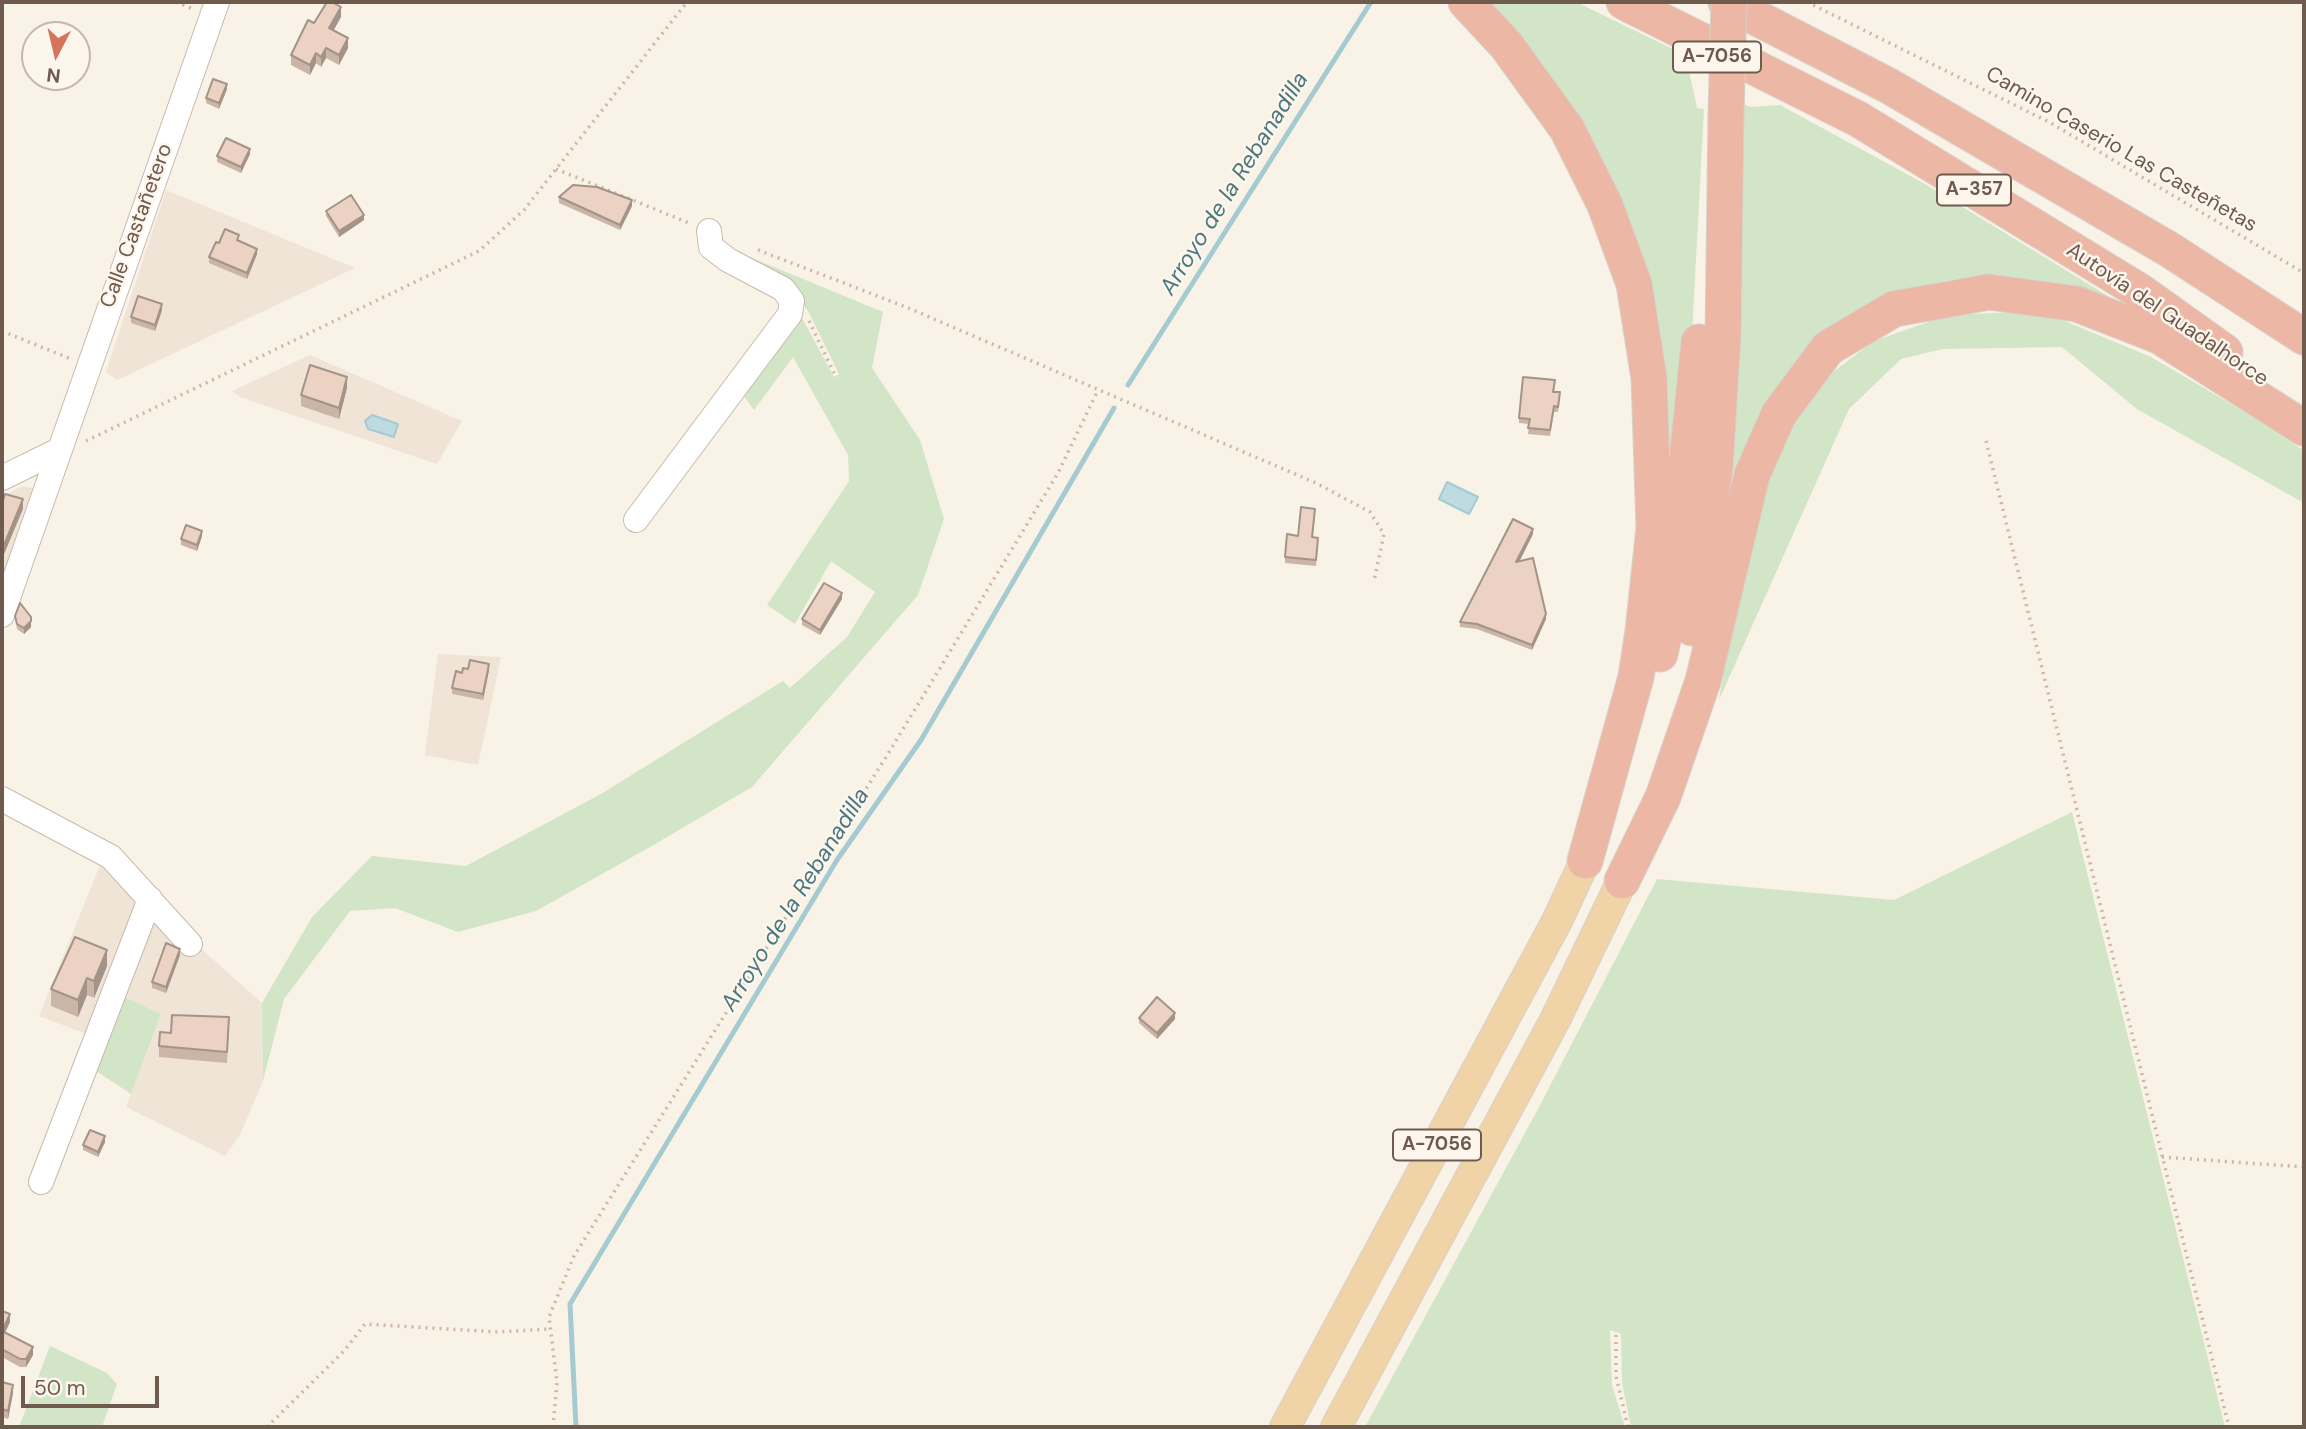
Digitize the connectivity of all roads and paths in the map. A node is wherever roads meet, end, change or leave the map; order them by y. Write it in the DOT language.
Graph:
graph roads {
  1 [pos="217,2"];
  2 [pos="687,2"];
  3 [pos="1466,2"];
  4 [pos="1624,2"];
  5 [pos="1718,2"];
  6 [pos="1727,2"];
  7 [pos="1807,2"];
  8 [pos="1721,114"];
  9 [pos="556,169"];
  10 [pos="709,231"];
  11 [pos="746,245"];
  12 [pos="2304,273"];
  13 [pos="792,301"];
  14 [pos="2,331"];
  15 [pos="2304,337"];
  16 [pos="67,357"];
  17 [pos="834,373"];
  18 [pos="1098,390"];
  19 [pos="2304,409"];
  20 [pos="2304,428"];
  21 [pos="1986,441"];
  22 [pos="57,451"];
  23 [pos="2,478"];
  24 [pos="636,520"];
  25 [pos="1374,581"];
  26 [pos="2,615"];
  27 [pos="2,799"];
  28 [pos="1585,861"];
  29 [pos="1622,881"];
  30 [pos="150,899"];
  31 [pos="190,944"];
  32 [pos="2162,1157"];
  33 [pos="2304,1167"];
  34 [pos="41,1182"];
  35 [pos="550,1329"];
  36 [pos="1616,1335"];
  37 [pos="267,1427"];
  38 [pos="553,1427"];
  39 [pos="1285,1427"];
  40 [pos="1336,1427"];
  41 [pos="1628,1427"];
  42 [pos="2229,1427"];
  1 -- 22 [label="street, Calle Castañetero"];
  2 -- 9 [label="path"];
  3 -- 28 [label="highway"];
  4 -- 19 [label="highway, Autovía del Guadalhorce / A-357"];
  5 -- 8 [label="highway, A-7056"];
  6 -- 8 [label="highway, bridge"];
  6 -- 15 [label="highway, A-357"];
  7 -- 12 [label="path, Camino Caserio Las Casteñetas"];
  8 -- 28 [label="highway"];
  8 -- 29 [label="highway"];
  9 -- 10 [label="path"];
  9 -- 22 [label="path"];
  10 -- 13 [label="street"];
  11 -- 18 [label="path"];
  13 -- 17 [label="path"];
  13 -- 24 [label="street"];
  14 -- 16 [label="path"];
  18 -- 25 [label="path"];
  18 -- 35 [label="path"];
  20 -- 29 [label="highway"];
  21 -- 32 [label="path"];
  22 -- 23 [label="street"];
  22 -- 26 [label="street, Calle Castañetero"];
  27 -- 30 [label="street"];
  28 -- 39 [label="main road, A-7056"];
  29 -- 40 [label="main road, A-7056"];
  30 -- 31 [label="street"];
  30 -- 34 [label="street"];
  32 -- 33 [label="path"];
  32 -- 42 [label="path"];
  35 -- 37 [label="path"];
  35 -- 38 [label="path"];
  36 -- 41 [label="path"];
}
